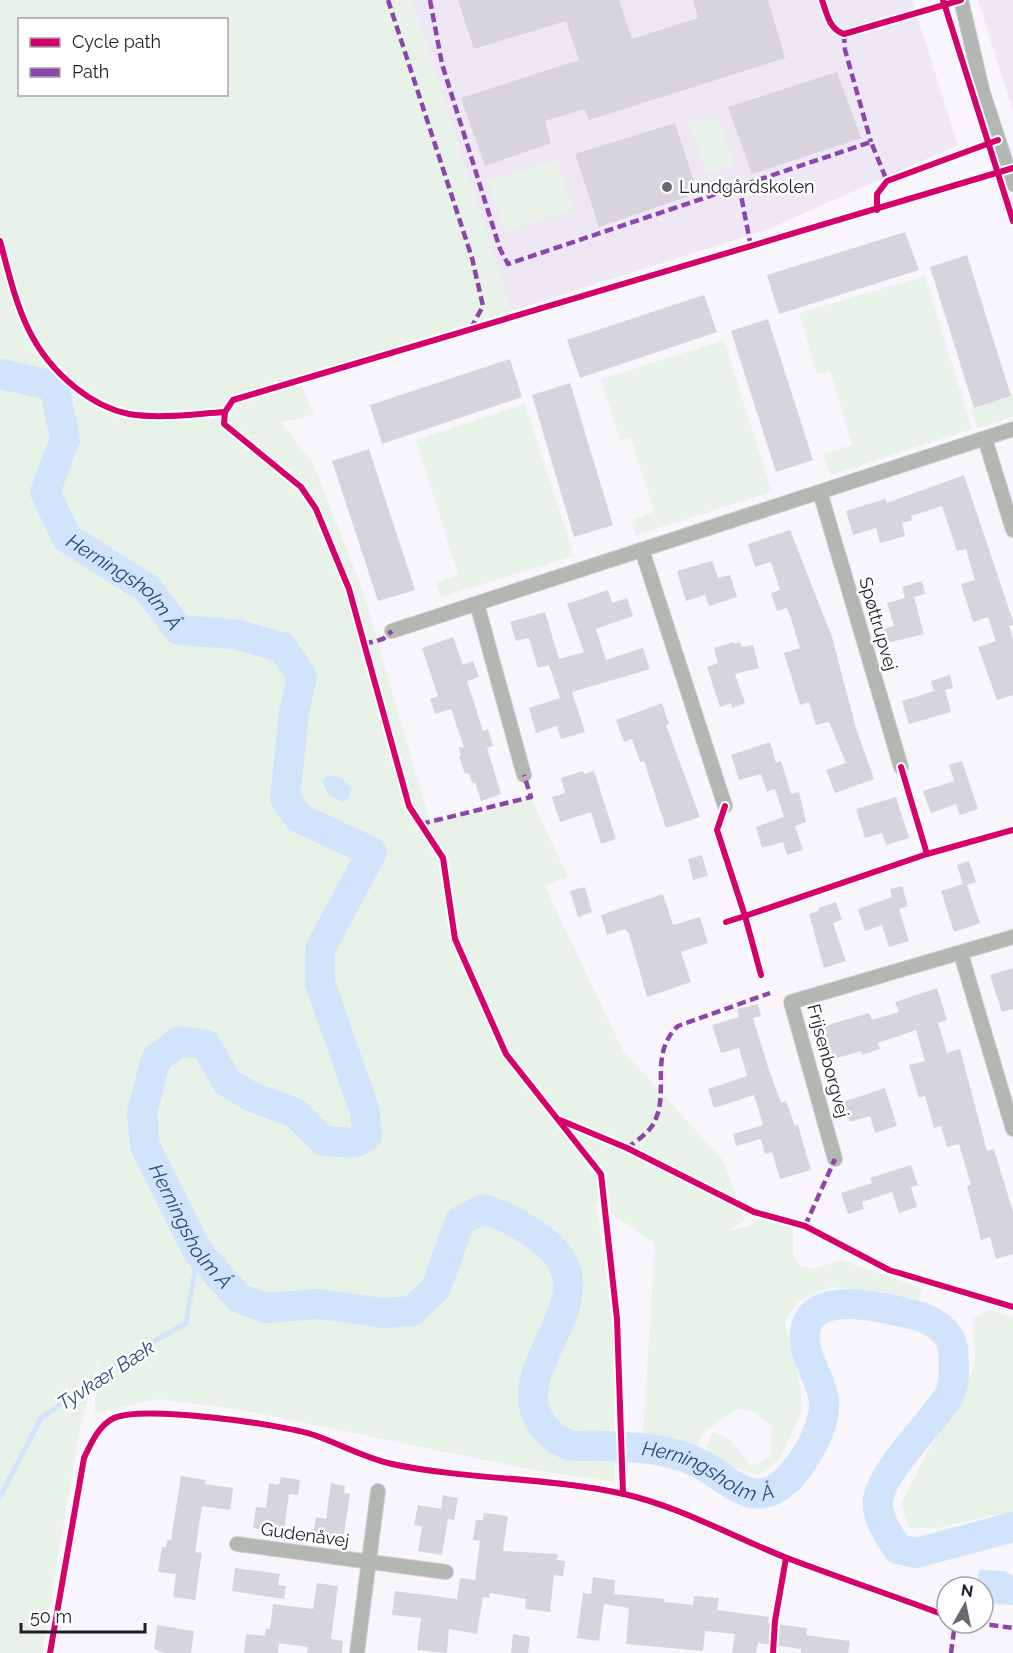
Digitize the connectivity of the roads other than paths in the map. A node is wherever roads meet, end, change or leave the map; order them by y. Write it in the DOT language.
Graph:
graph roads {
  1 [pos="961,0"];
  2 [pos="1013,184"];
  3 [pos="1013,429"];
  4 [pos="985,438"];
  5 [pos="820,492"];
  6 [pos="1013,530"];
  7 [pos="642,550"];
  8 [pos="477,604"];
  9 [pos="392,631"];
  10 [pos="901,767"];
  11 [pos="524,775"];
  12 [pos="724,806"];
  13 [pos="1013,937"];
  14 [pos="961,954"];
  15 [pos="1013,1129"];
  16 [pos="835,1159"];
  17 [pos="378,1491"];
  18 [pos="237,1544"];
  19 [pos="369,1562"];
  20 [pos="446,1572"];
  21 [pos="357,1653"];
  1 -- 2 [label="street"];
  3 -- 4 [label="street"];
  4 -- 5 [label="street"];
  4 -- 6 [label="street"];
  5 -- 7 [label="street"];
  5 -- 10 [label="street, Spøttrupvej"];
  7 -- 8 [label="street"];
  7 -- 12 [label="street"];
  8 -- 9 [label="street"];
  8 -- 11 [label="street"];
  13 -- 14 [label="street, Frijsenborgvej"];
  14 -- 15 [label="street"];
  14 -- 16 [label="street, Frijsenborgvej"];
  17 -- 19 [label="street, Gudenåvej"];
  18 -- 19 [label="street, Gudenåvej"];
  19 -- 20 [label="street, Gudenåvej"];
  19 -- 21 [label="street, Gudenåvej"];
}
